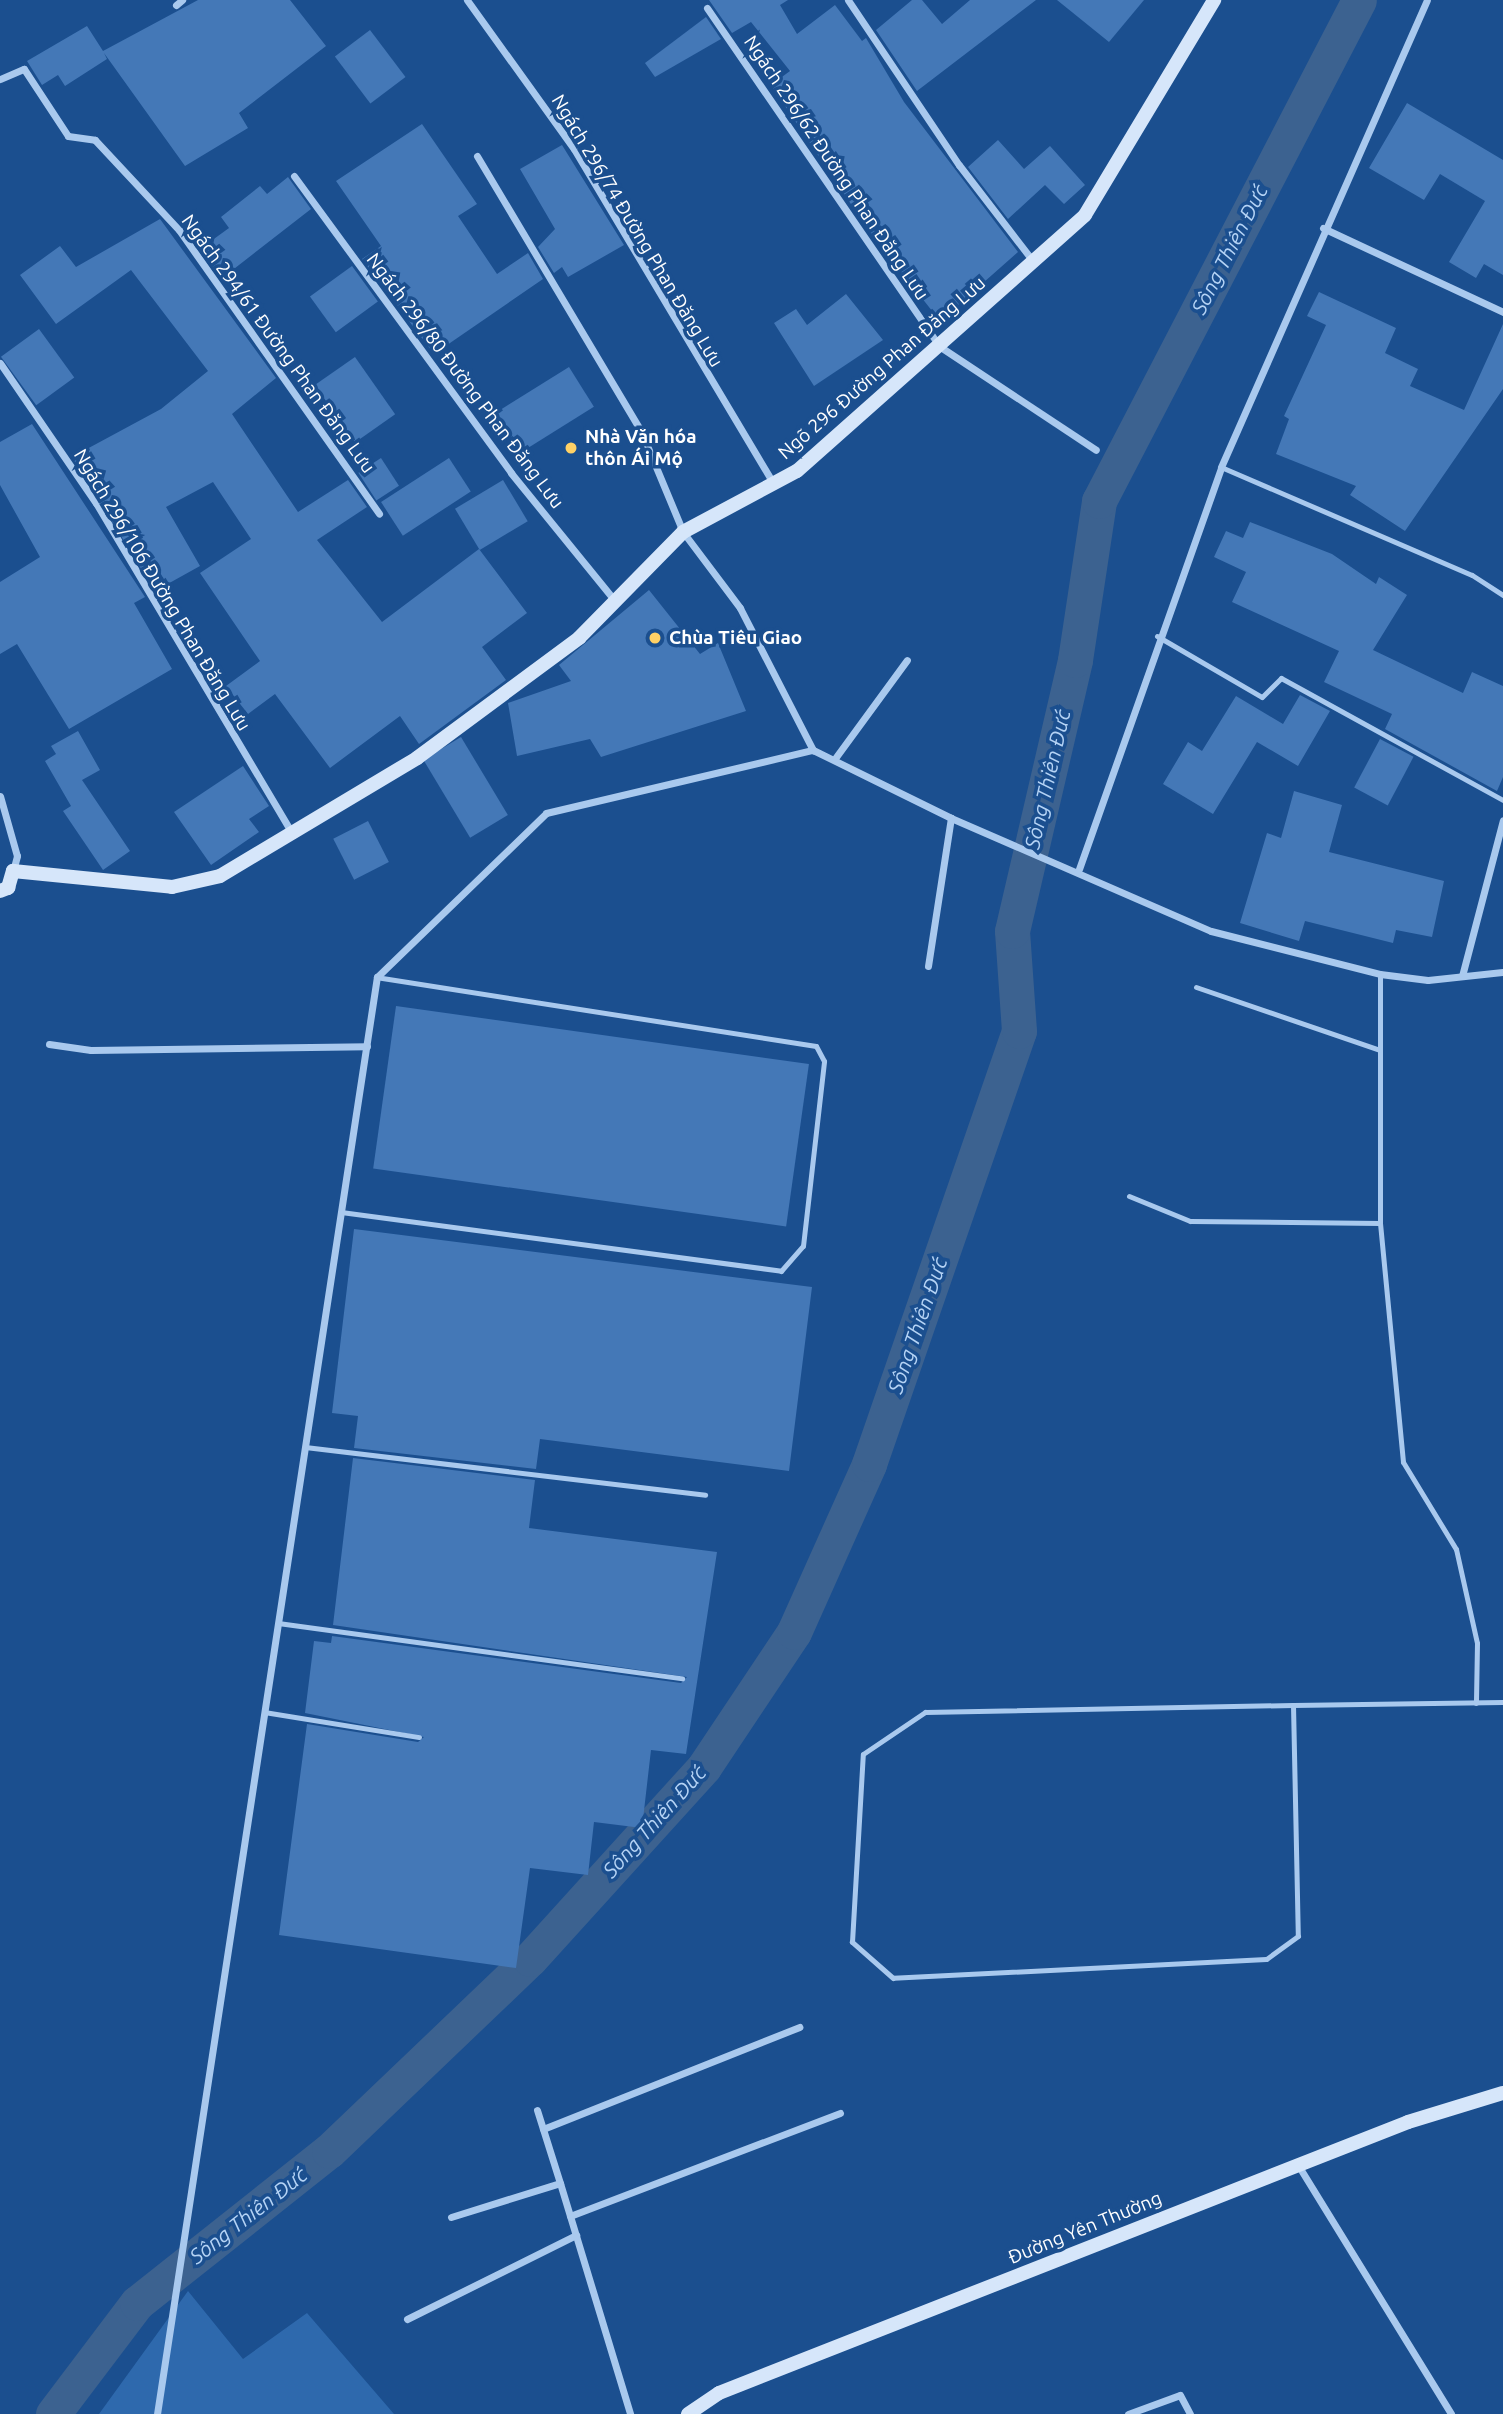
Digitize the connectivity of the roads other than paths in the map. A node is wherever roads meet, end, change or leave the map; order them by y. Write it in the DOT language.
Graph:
graph roads {
  1 [pos="467,0"];
  2 [pos="848,0"];
  3 [pos="1214,0"];
  4 [pos="1427,0"];
  5 [pos="707,8"];
  6 [pos="0,79"];
  7 [pos="477,156"];
  8 [pos="294,176"];
  9 [pos="1323,228"];
  10 [pos="1033,261"];
  11 [pos="1503,312"];
  12 [pos="939,346"];
  13 [pos="0,363"];
  14 [pos="1096,450"];
  15 [pos="1221,467"];
  16 [pos="773,483"];
  17 [pos="379,513"];
  18 [pos="683,532"];
  19 [pos="1503,595"];
  20 [pos="615,601"];
  21 [pos="1157,636"];
  22 [pos="907,660"];
  23 [pos="813,750"];
  24 [pos="836,757"];
  25 [pos="0,796"];
  26 [pos="1503,800"];
  27 [pos="951,818"];
  28 [pos="1503,820"];
  29 [pos="293,836"];
  30 [pos="1077,868"];
  31 [pos="13,871"];
  32 [pos="0,891"];
  33 [pos="928,966"];
  34 [pos="1503,972"];
  35 [pos="1380,974"];
  36 [pos="1462,976"];
  37 [pos="377,977"];
  38 [pos="1196,987"];
  39 [pos="49,1044"];
  40 [pos="367,1046"];
  41 [pos="1380,1050"];
  42 [pos="1129,1196"];
  43 [pos="341,1212"];
  44 [pos="1380,1223"];
  45 [pos="305,1447"];
  46 [pos="705,1495"];
  47 [pos="278,1623"];
  48 [pos="682,1678"];
  49 [pos="1503,1702"];
  50 [pos="1476,1703"];
  51 [pos="1293,1705"];
  52 [pos="264,1712"];
  53 [pos="419,1737"];
  54 [pos="799,2027"];
  55 [pos="1503,2094"];
  56 [pos="537,2110"];
  57 [pos="840,2113"];
  58 [pos="543,2129"];
  59 [pos="1298,2165"];
  60 [pos="560,2183"];
  61 [pos="570,2216"];
  62 [pos="451,2217"];
  63 [pos="576,2235"];
  64 [pos="407,2319"];
  65 [pos="157,2414"];
  66 [pos="630,2414"];
  67 [pos="688,2414"];
  68 [pos="1128,2414"];
  69 [pos="1190,2414"];
  70 [pos="1451,2414"];
  1 -- 16 [label="street, Ngách 296/74 Đường Phan Đăng Lưu"];
  2 -- 10 [label="street"];
  3 -- 10 [label="street, Ngõ 296 Đường Phan Đăng Lưu"];
  4 -- 9 [label="street"];
  5 -- 12 [label="street, Ngách 296/62 Đường Phan Đăng Lưu"];
  6 -- 17 [label="street, Ngách 294/61 Đường Phan Đăng Lưu"];
  7 -- 18 [label="street"];
  8 -- 20 [label="street, Ngách 296/80 Đường Phan Đăng Lưu"];
  9 -- 11 [label="street"];
  9 -- 15 [label="street"];
  10 -- 12 [label="street, Ngõ 296 Đường Phan Đăng Lưu"];
  12 -- 14 [label="street"];
  12 -- 16 [label="street, Ngõ 296 Đường Phan Đăng Lưu"];
  13 -- 29 [label="street, Ngách 296/106 Đường Phan Đăng Lưu"];
  15 -- 19 [label="lane"];
  15 -- 21 [label="street"];
  16 -- 18 [label="street, Ngõ 296 Đường Phan Đăng Lưu"];
  18 -- 20 [label="street, Ngõ 296 Đường Phan Đăng Lưu"];
  18 -- 23 [label="street"];
  20 -- 29 [label="street, Ngõ 296 Đường Phan Đăng Lưu"];
  21 -- 26 [label="lane"];
  21 -- 30 [label="street"];
  22 -- 24 [label="street"];
  23 -- 24 [label="street"];
  23 -- 37 [label="street"];
  24 -- 27 [label="street"];
  25 -- 31 [label="street"];
  27 -- 30 [label="street"];
  27 -- 33 [label="street"];
  28 -- 36 [label="street"];
  29 -- 31 [label="street, Ngõ 296 Đường Phan Đăng Lưu"];
  30 -- 35 [label="street"];
  31 -- 32 [label="street"];
  34 -- 36 [label="street"];
  35 -- 36 [label="street"];
  35 -- 41 [label="lane"];
  37 -- 40 [label="street"];
  37 -- 43 [label="lane"];
  38 -- 41 [label="lane"];
  39 -- 40 [label="street"];
  40 -- 43 [label="street"];
  41 -- 44 [label="lane"];
  42 -- 44 [label="lane"];
  43 -- 45 [label="street"];
  44 -- 50 [label="lane"];
  45 -- 46 [label="lane"];
  45 -- 47 [label="street"];
  47 -- 48 [label="lane"];
  47 -- 52 [label="street"];
  49 -- 50 [label="lane"];
  50 -- 51 [label="lane"];
  51 -- 51 [label="lane"];
  52 -- 53 [label="lane"];
  52 -- 65 [label="street"];
  54 -- 58 [label="street"];
  55 -- 59 [label="street, Đường Yên Thường"];
  56 -- 58 [label="street"];
  57 -- 61 [label="street"];
  58 -- 60 [label="street"];
  59 -- 67 [label="street, Đường Yên Thường"];
  59 -- 70 [label="street"];
  60 -- 61 [label="street"];
  60 -- 62 [label="street"];
  61 -- 63 [label="street"];
  63 -- 64 [label="street"];
  63 -- 66 [label="street"];
  68 -- 69 [label="street"];
}
